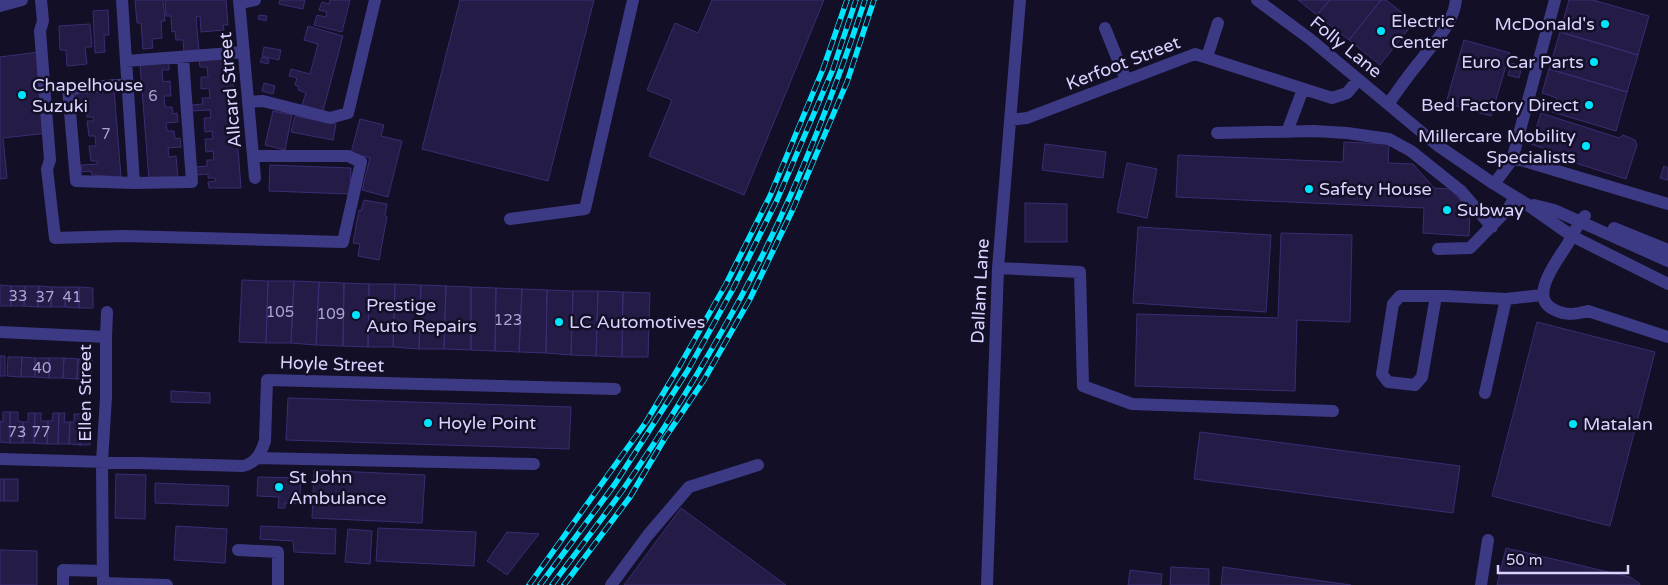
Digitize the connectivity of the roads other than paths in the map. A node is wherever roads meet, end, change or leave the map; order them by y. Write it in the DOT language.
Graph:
graph roads {
  1 [pos="22,0"];
  2 [pos="41,0"];
  3 [pos="122,0"];
  4 [pos="255,0"];
  5 [pos="375,0"];
  6 [pos="633,0"];
  7 [pos="1020,0"];
  8 [pos="1257,0"];
  9 [pos="1456,0"];
  10 [pos="1555,0"];
  11 [pos="239,1"];
  12 [pos="0,6"];
  13 [pos="1218,22"];
  14 [pos="1105,28"];
  15 [pos="244,52"];
  16 [pos="183,57"];
  17 [pos="1207,57"];
  18 [pos="126,60"];
  19 [pos="1126,80"];
  20 [pos="1358,80"];
  21 [pos="128,84"];
  22 [pos="1303,89"];
  23 [pos="248,102"];
  24 [pos="1388,104"];
  25 [pos="1010,120"];
  26 [pos="1287,132"];
  27 [pos="1216,133"];
  28 [pos="253,156"];
  29 [pos="1512,160"];
  30 [pos="255,178"];
  31 [pos="134,183"];
  32 [pos="1494,184"];
  33 [pos="1668,194"];
  34 [pos="1653,199"];
  35 [pos="1520,200"];
  36 [pos="1668,204"];
  37 [pos="510,219"];
  38 [pos="1582,219"];
  39 [pos="1492,227"];
  40 [pos="1572,236"];
  41 [pos="1438,249"];
  42 [pos="1668,250"];
  43 [pos="1668,261"];
  44 [pos="998,268"];
  45 [pos="1668,284"];
  46 [pos="1542,295"];
  47 [pos="1436,296"];
  48 [pos="1506,299"];
  49 [pos="108,312"];
  50 [pos="0,332"];
  51 [pos="1668,337"];
  52 [pos="106,338"];
  53 [pos="615,389"];
  54 [pos="1485,393"];
  55 [pos="1332,411"];
  56 [pos="257,458"];
  57 [pos="0,459"];
  58 [pos="102,462"];
  59 [pos="534,464"];
  60 [pos="758,465"];
  61 [pos="1488,540"];
  62 [pos="238,550"];
  63 [pos="103,579"];
  64 [pos="63,585"];
  65 [pos="167,585"];
  66 [pos="278,585"];
  67 [pos="611,585"];
  68 [pos="987,585"];
  69 [pos="1481,585"];
  1 -- 12 [label="street"];
  2 -- 28 [label="street"];
  3 -- 18 [label="street"];
  4 -- 11 [label="street"];
  5 -- 23 [label="street"];
  6 -- 37 [label="street"];
  7 -- 25 [label="street, Dallam Lane"];
  8 -- 20 [label="street, Folly Lane"];
  9 -- 24 [label="street"];
  10 -- 29 [label="street"];
  11 -- 15 [label="street, Allcard Street"];
  13 -- 17 [label="street"];
  14 -- 19 [label="street"];
  15 -- 16 [label="street"];
  15 -- 23 [label="street, Allcard Street"];
  16 -- 18 [label="street"];
  16 -- 31 [label="street"];
  17 -- 19 [label="street, Kerfoot Street"];
  17 -- 22 [label="street, Kerfoot Street"];
  18 -- 21 [label="street"];
  19 -- 25 [label="street, Kerfoot Street"];
  20 -- 22 [label="street, Kerfoot Street"];
  20 -- 24 [label="street, Folly Lane"];
  21 -- 31 [label="street"];
  21 -- 31 [label="street"];
  22 -- 26 [label="street"];
  23 -- 28 [label="street, Allcard Street"];
  24 -- 32 [label="street"];
  25 -- 44 [label="street, Dallam Lane"];
  26 -- 27 [label="street"];
  26 -- 39 [label="street"];
  28 -- 30 [label="street, Allcard Street"];
  29 -- 32 [label="street"];
  29 -- 34 [label="street"];
  32 -- 35 [label="street"];
  33 -- 34 [label="street"];
  34 -- 36 [label="street"];
  35 -- 38 [label="street"];
  35 -- 39 [label="street"];
  35 -- 40 [label="street"];
  38 -- 40 [label="street"];
  38 -- 42 [label="street"];
  38 -- 43 [label="street"];
  39 -- 41 [label="street"];
  40 -- 45 [label="street"];
  40 -- 46 [label="street"];
  44 -- 55 [label="street"];
  44 -- 68 [label="street, Dallam Lane"];
  46 -- 48 [label="street"];
  46 -- 51 [label="street"];
  47 -- 47 [label="street"];
  47 -- 48 [label="street"];
  48 -- 54 [label="street"];
  49 -- 52 [label="street"];
  50 -- 52 [label="street, Ellen Street"];
  52 -- 58 [label="street, Ellen Street"];
  53 -- 56 [label="street, Hoyle Street"];
  56 -- 58 [label="street"];
  56 -- 59 [label="street"];
  57 -- 58 [label="street"];
  58 -- 63 [label="street, Ellen Street"];
  60 -- 67 [label="street"];
  61 -- 69 [label="street"];
  62 -- 66 [label="street"];
  63 -- 64 [label="street"];
  63 -- 65 [label="street"];
}
